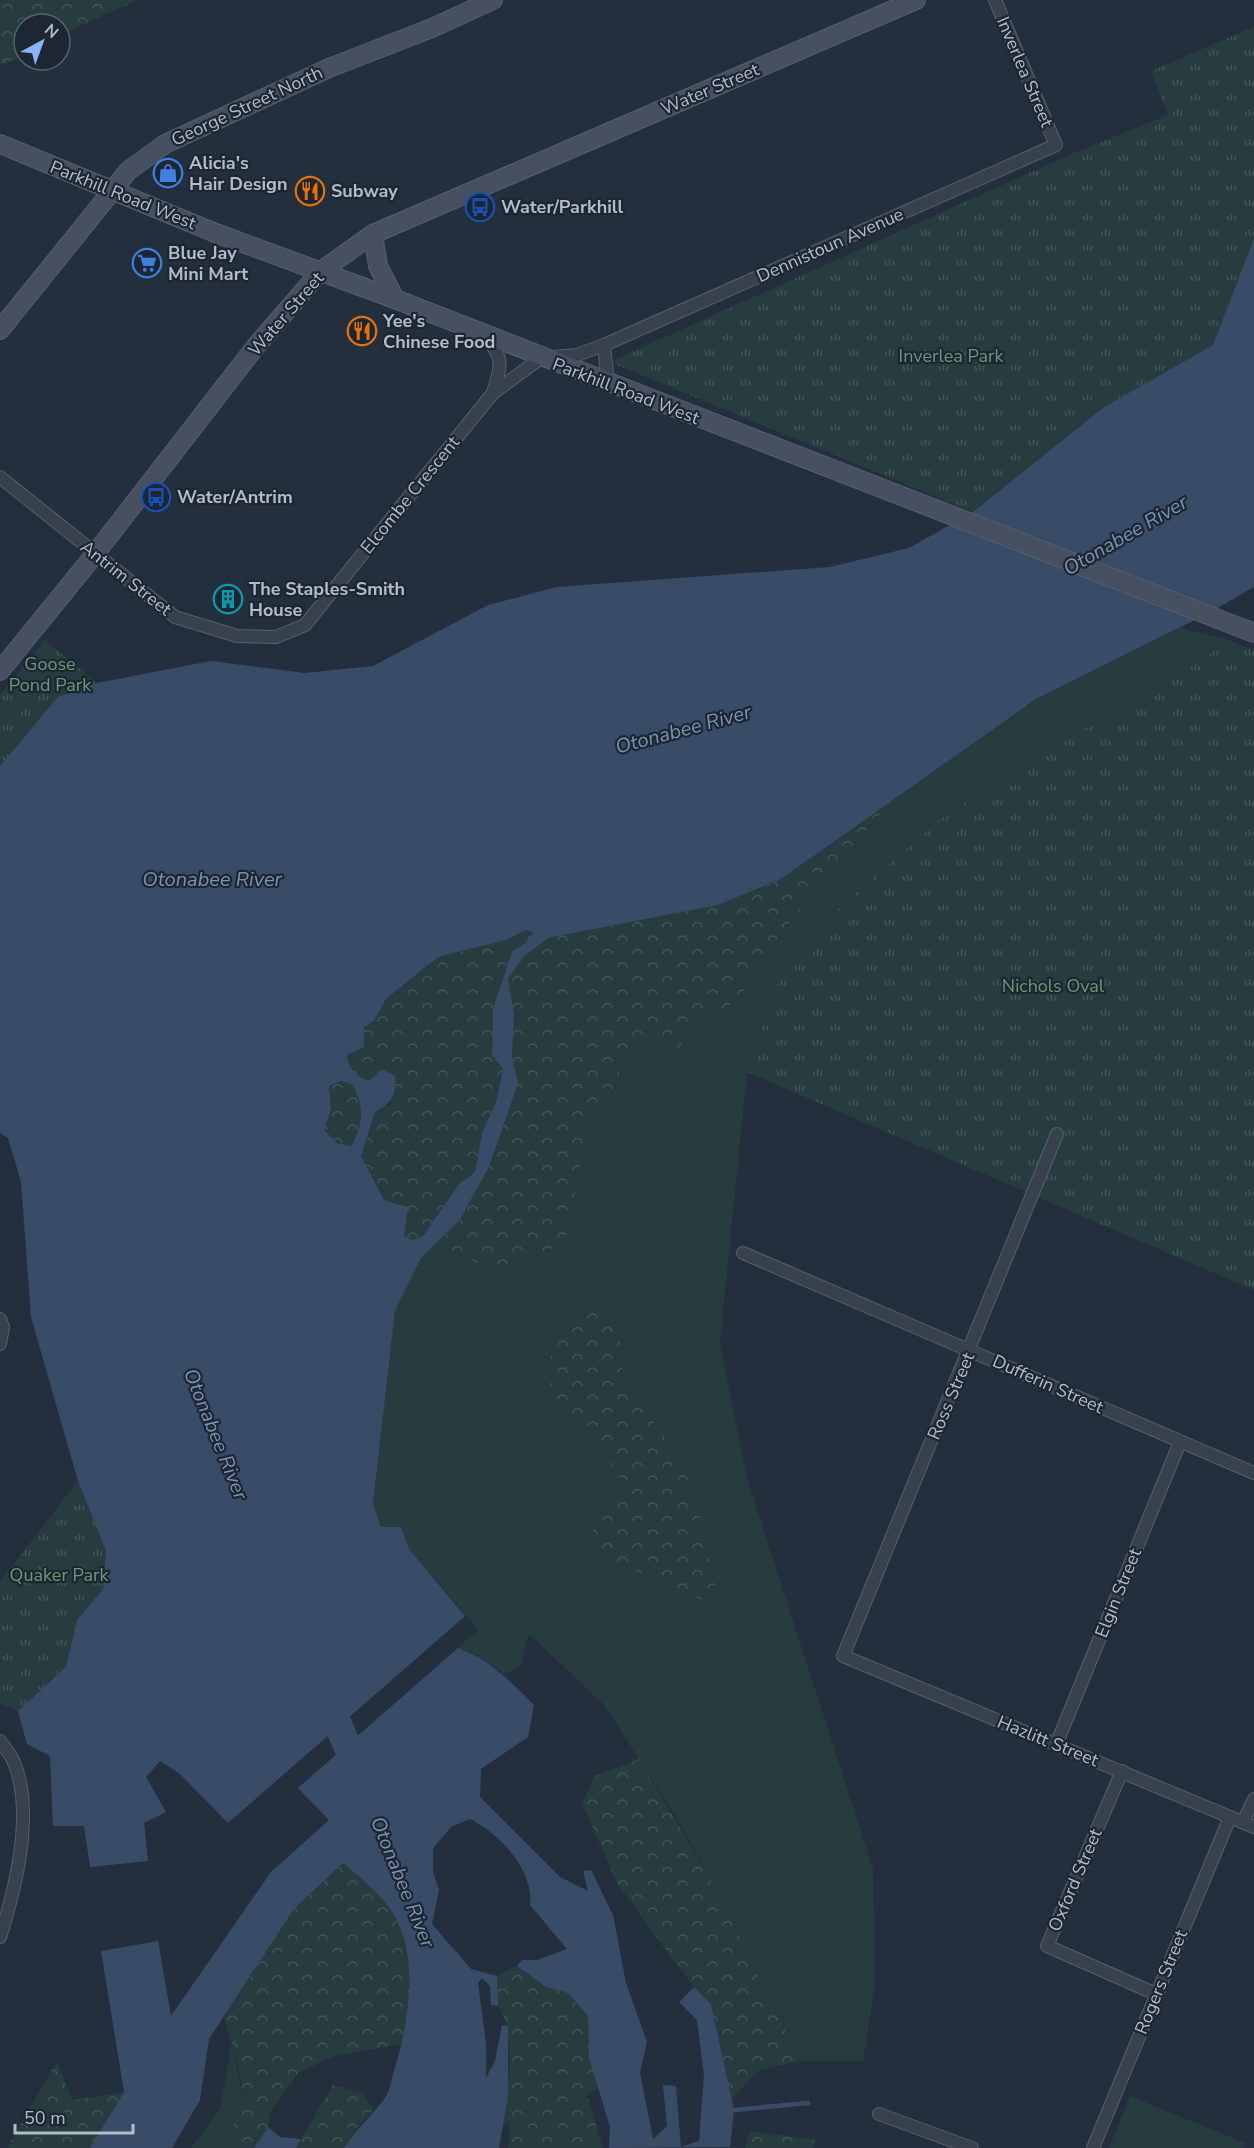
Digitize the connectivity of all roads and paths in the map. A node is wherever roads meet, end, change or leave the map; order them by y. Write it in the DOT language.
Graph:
graph roads {
  1 [pos="493,0"];
  2 [pos="916,0"];
  3 [pos="995,0"];
  4 [pos="0,144"];
  5 [pos="1056,145"];
  6 [pos="112,190"];
  7 [pos="373,234"];
  8 [pos="321,271"];
  9 [pos="395,299"];
  10 [pos="0,330"];
  11 [pos="482,335"];
  12 [pos="604,345"];
  13 [pos="541,358"];
  14 [pos="608,384"];
  15 [pos="493,393"];
  16 [pos="0,477"];
  17 [pos="95,554"];
  18 [pos="304,625"];
  19 [pos="1254,633"];
  20 [pos="0,671"];
  21 [pos="1057,1134"];
  22 [pos="742,1253"];
  23 [pos="0,1319"];
  24 [pos="0,1344"];
  25 [pos="970,1350"];
  26 [pos="1180,1442"];
  27 [pos="1254,1473"];
  28 [pos="843,1656"];
  29 [pos="0,1741"];
  30 [pos="1056,1744"];
  31 [pos="1122,1771"];
  32 [pos="1254,1798"];
  33 [pos="1230,1817"];
  34 [pos="1249,1825"];
  35 [pos="0,1937"];
  36 [pos="1156,1994"];
  37 [pos="879,2114"];
  38 [pos="972,2148"];
  39 [pos="1093,2148"];
  1 -- 6 [label="main road, George Street North"];
  2 -- 7 [label="main road, Water Street"];
  3 -- 5 [label="street, Inverlea Street"];
  4 -- 6 [label="main road, Parkhill Road West"];
  5 -- 12 [label="street, Dennistoun Avenue"];
  6 -- 8 [label="main road, Parkhill Road West"];
  6 -- 10 [label="main road, George Street North"];
  7 -- 8 [label="main road, Water Street"];
  7 -- 9 [label="main road"];
  8 -- 9 [label="main road, Parkhill Road West"];
  8 -- 17 [label="main road, Water Street"];
  9 -- 11 [label="main road, Parkhill Road West"];
  11 -- 13 [label="main road, Parkhill Road West"];
  11 -- 15 [label="street, Elcombe Crescent"];
  12 -- 13 [label="street, Dennistoun Avenue"];
  12 -- 14 [label="street"];
  13 -- 14 [label="main road, Parkhill Road West"];
  13 -- 15 [label="street, Elcombe Crescent"];
  14 -- 19 [label="main road, Parkhill Road West"];
  15 -- 18 [label="street, Elcombe Crescent"];
  16 -- 17 [label="street, Antrim Street"];
  17 -- 18 [label="street, Antrim Street"];
  17 -- 20 [label="main road, Water Street"];
  21 -- 25 [label="street, Ross Street"];
  22 -- 25 [label="street, Dufferin Street"];
  23 -- 24 [label="street"];
  25 -- 26 [label="street, Dufferin Street"];
  25 -- 28 [label="street, Ross Street"];
  26 -- 27 [label="street, Dufferin Street"];
  26 -- 30 [label="street, Elgin Street"];
  28 -- 30 [label="street, Hazlitt Street"];
  29 -- 35 [label="street"];
  30 -- 31 [label="street, Hazlitt Street"];
  31 -- 33 [label="street, Hazlitt Street"];
  31 -- 36 [label="street, Oxford Street"];
  32 -- 34 [label="street"];
  33 -- 34 [label="street, Hazlitt Street"];
  33 -- 36 [label="street, Rogers Street"];
  36 -- 39 [label="street, Rogers Street"];
  37 -- 38 [label="street"];
}
